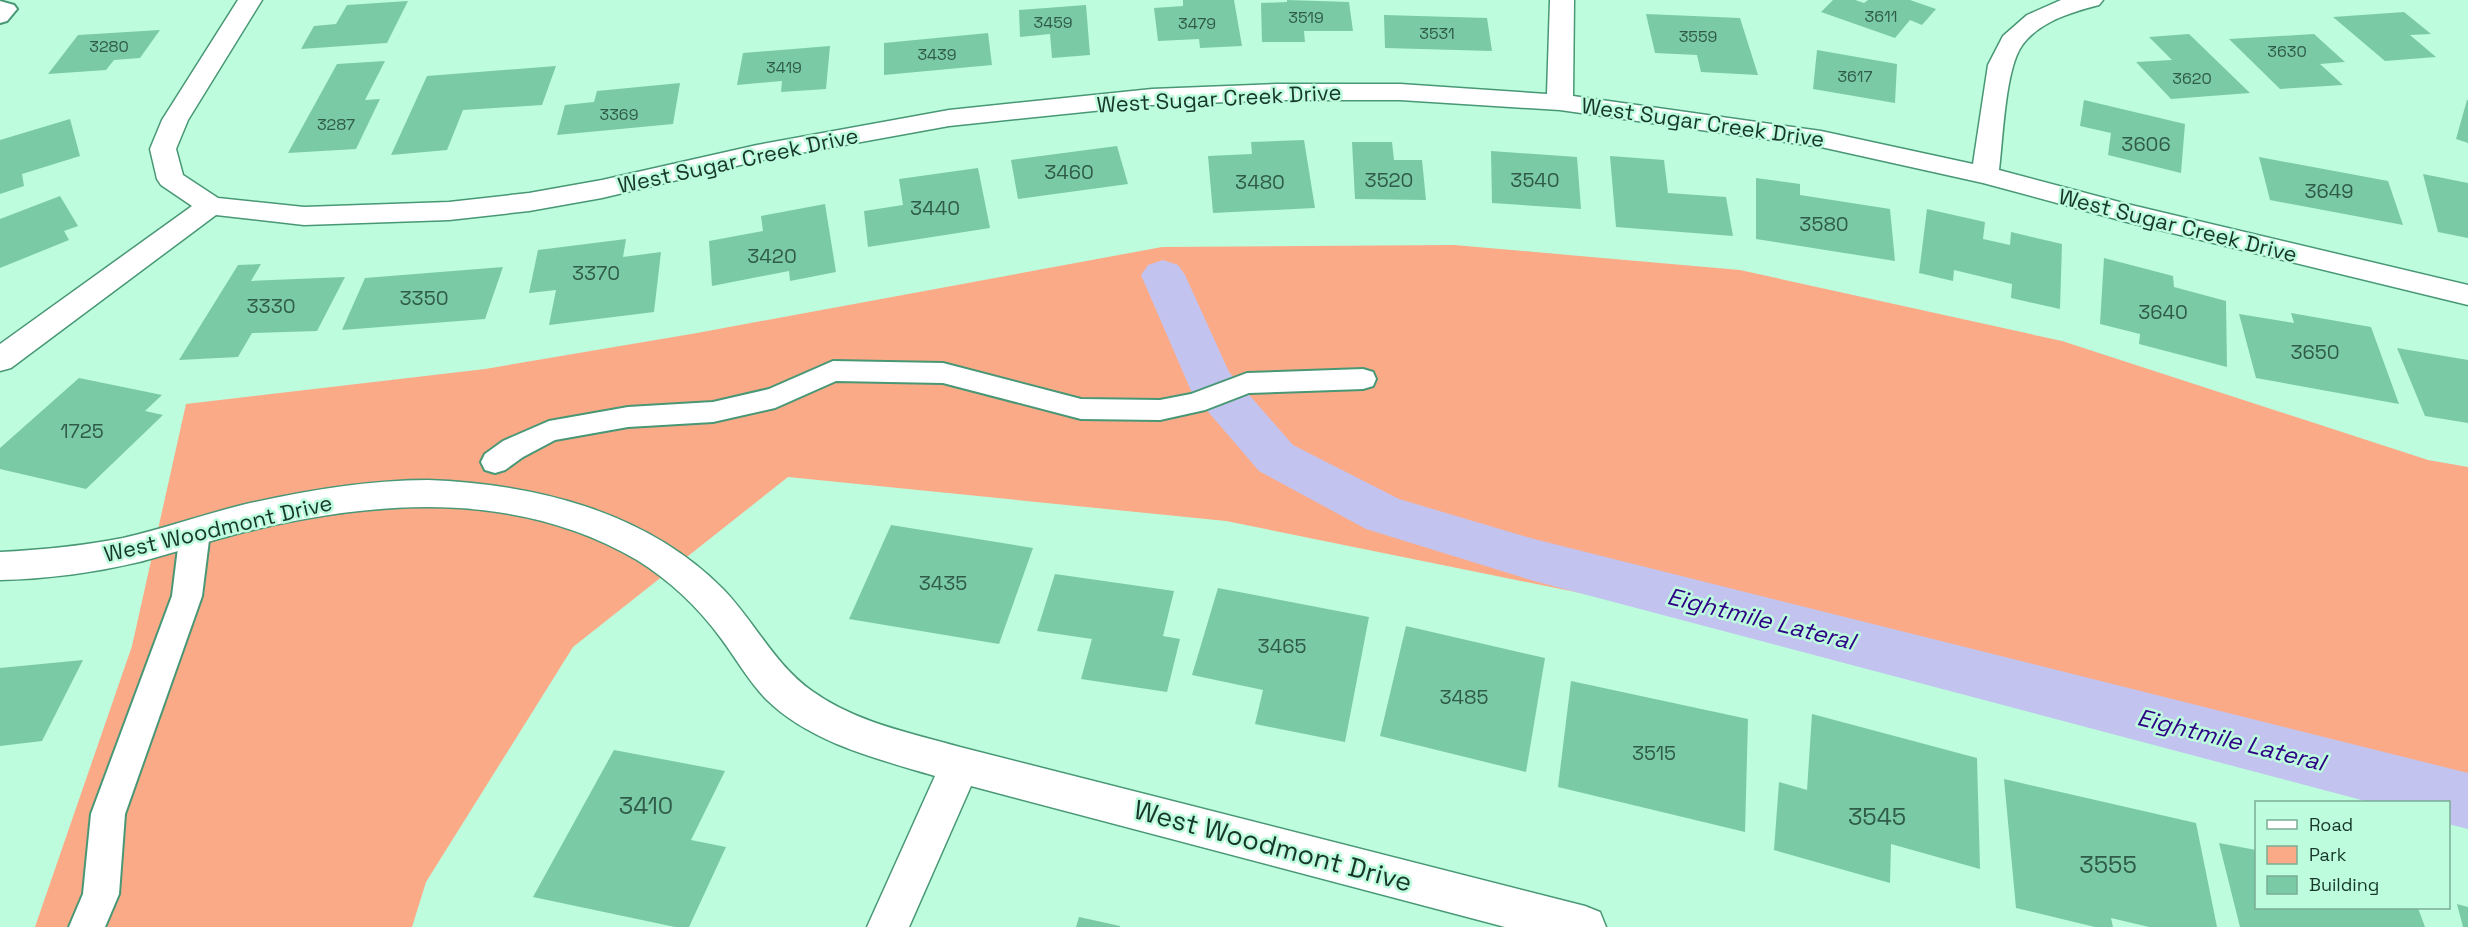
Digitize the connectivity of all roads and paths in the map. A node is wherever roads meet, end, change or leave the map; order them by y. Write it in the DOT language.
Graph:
graph roads {
  1 [pos="5,0"];
  2 [pos="250,0"];
  3 [pos="1562,0"];
  4 [pos="2091,0"];
  5 [pos="0,7"];
  6 [pos="0,17"];
  7 [pos="1560,102"];
  8 [pos="1985,175"];
  9 [pos="211,206"];
  10 [pos="2468,295"];
  11 [pos="0,360"];
  12 [pos="1363,379"];
  13 [pos="495,462"];
  14 [pos="195,532"];
  15 [pos="0,566"];
  16 [pos="960,765"];
  17 [pos="87,927"];
  18 [pos="888,927"];
  19 [pos="1586,927"];
  1 -- 5 [label="lane"];
  2 -- 9 [label="street, West Sugar Creek Drive"];
  3 -- 7 [label="street"];
  4 -- 8 [label="street"];
  5 -- 6 [label="lane"];
  7 -- 8 [label="street, West Sugar Creek Drive"];
  7 -- 9 [label="street, West Sugar Creek Drive"];
  8 -- 10 [label="street, West Sugar Creek Drive"];
  9 -- 11 [label="street"];
  12 -- 13 [label="lane"];
  14 -- 15 [label="street, West Woodmont Drive"];
  14 -- 16 [label="street, West Woodmont Drive"];
  14 -- 17 [label="lane"];
  16 -- 18 [label="street"];
  16 -- 19 [label="street, West Woodmont Drive"];
}
